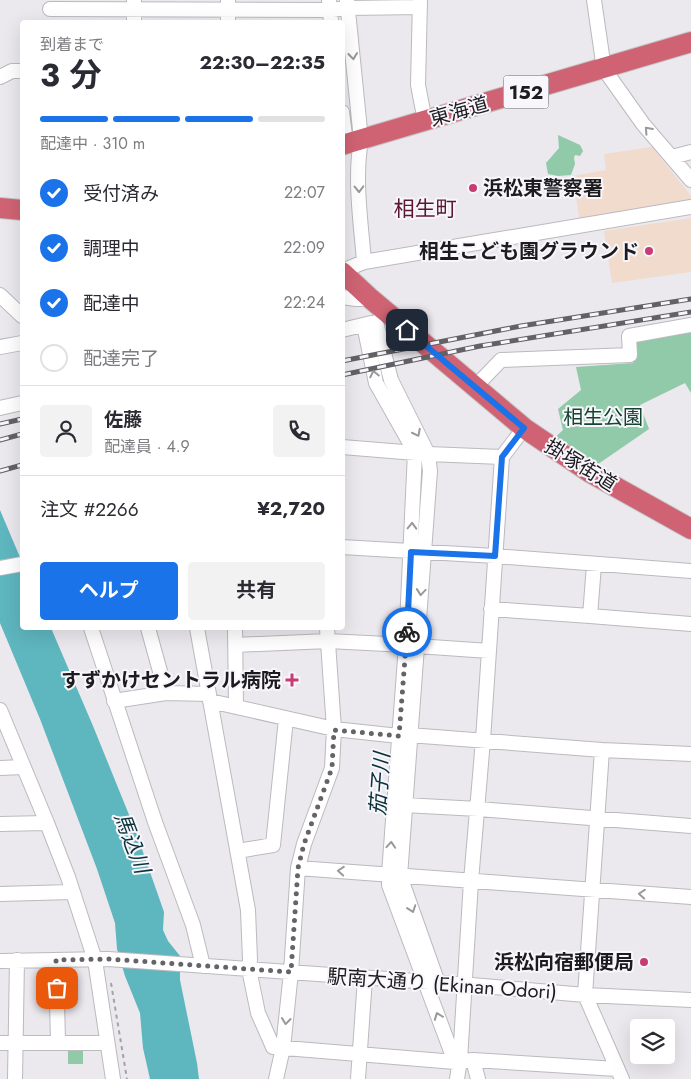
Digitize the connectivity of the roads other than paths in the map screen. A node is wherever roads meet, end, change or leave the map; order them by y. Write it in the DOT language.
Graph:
graph roads {
  1 [pos="594,0"];
  2 [pos="348,4"];
  3 [pos="420,4"];
  4 [pos="90,5"];
  5 [pos="50,10"];
  6 [pos="228,10"];
  7 [pos="134,11"];
  8 [pos="330,11"];
  9 [pos="180,16"];
  10 [pos="691,42"];
  11 [pos="604,69"];
  12 [pos="20,71"];
  13 [pos="0,77"];
  14 [pos="425,121"];
  15 [pos="345,124"];
  16 [pos="350,143"];
  17 [pos="691,152"];
  18 [pos="672,156"];
  19 [pos="691,180"];
  20 [pos="691,207"];
  21 [pos="0,208"];
  22 [pos="20,210"];
  23 [pos="364,262"];
  24 [pos="345,270"];
  25 [pos="345,274"];
  26 [pos="0,296"];
  27 [pos="345,297"];
  28 [pos="371,299"];
  29 [pos="20,314"];
  30 [pos="378,322"];
  31 [pos="691,325"];
  32 [pos="345,329"];
  33 [pos="20,343"];
  34 [pos="0,346"];
  35 [pos="475,387"];
  36 [pos="20,403"];
  37 [pos="0,408"];
  38 [pos="524,428"];
  39 [pos="345,447"];
  40 [pos="421,453"];
  41 [pos="502,457"];
  42 [pos="687,524"];
  43 [pos="345,547"];
  44 [pos="418,552"];
  45 [pos="495,556"];
  46 [pos="20,564"];
  47 [pos="594,564"];
  48 [pos="0,568"];
  49 [pos="691,571"];
  50 [pos="491,609"];
  51 [pos="590,616"];
  52 [pos="691,624"];
  53 [pos="91,630"];
  54 [pos="149,630"];
  55 [pos="197,630"];
  56 [pos="235,630"];
  57 [pos="328,634"];
  58 [pos="235,645"];
  59 [pos="411,646"];
  60 [pos="489,651"];
  61 [pos="166,693"];
  62 [pos="209,698"];
  63 [pos="114,701"];
  64 [pos="236,707"];
  65 [pos="1,716"];
  66 [pos="286,719"];
  67 [pos="334,730"];
  68 [pos="404,735"];
  69 [pos="483,740"];
  70 [pos="602,750"];
  71 [pos="691,754"];
  72 [pos="23,767"];
  73 [pos="0,768"];
  74 [pos="404,805"];
  75 [pos="478,809"];
  76 [pos="597,819"];
  77 [pos="47,823"];
  78 [pos="0,824"];
  79 [pos="691,826"];
  80 [pos="238,851"];
  81 [pos="298,868"];
  82 [pos="394,875"];
  83 [pos="471,881"];
  84 [pos="592,890"];
  85 [pos="72,892"];
  86 [pos="0,894"];
  87 [pos="691,897"];
  88 [pos="101,959"];
  89 [pos="17,960"];
  90 [pos="56,960"];
  91 [pos="0,961"];
  92 [pos="198,965"];
  93 [pos="248,969"];
  94 [pos="291,972"];
  95 [pos="364,978"];
  96 [pos="431,982"];
  97 [pos="465,985"];
  98 [pos="585,995"];
  99 [pos="691,1000"];
  100 [pos="15,1042"];
  101 [pos="58,1042"];
  102 [pos="0,1043"];
  103 [pos="107,1043"];
  104 [pos="284,1048"];
  105 [pos="360,1055"];
  106 [pos="463,1058"];
  107 [pos="620,1074"];
  108 [pos="15,1079"];
  109 [pos="113,1079"];
  110 [pos="276,1079"];
  111 [pos="358,1079"];
  112 [pos="457,1079"];
  113 [pos="467,1079"];
  114 [pos="478,1079"];
  1 -- 11 [label="street"];
  2 -- 3 [label="street"];
  2 -- 8 [label="street"];
  2 -- 16 [label="street, one-way"];
  3 -- 14 [label="street"];
  4 -- 5 [label="street"];
  4 -- 7 [label="street"];
  6 -- 8 [label="street"];
  6 -- 9 [label="street"];
  7 -- 9 [label="street"];
  10 -- 11 [label="highway, 東海道 / 152"];
  11 -- 14 [label="highway, 東海道 / 152"];
  18 -- 11 [label="street, one-way"];
  12 -- 13 [label="street"];
  14 -- 16 [label="highway, 東海道 / 152"];
  15 -- 16 [label="street"];
  16 -- 23 [label="street, one-way"];
  17 -- 18 [label="street"];
  18 -- 19 [label="street"];
  20 -- 23 [label="street"];
  21 -- 22 [label="highway"];
  23 -- 24 [label="street"];
  25 -- 28 [label="highway, 掛塚街道"];
  26 -- 29 [label="street"];
  27 -- 28 [label="street"];
  28 -- 30 [label="highway, 掛塚街道"];
  30 -- 32 [label="street"];
  30 -- 35 [label="highway, 掛塚街道"];
  30 -- 40 [label="street"];
  31 -- 35 [label="street"];
  33 -- 34 [label="street"];
  35 -- 38 [label="highway, 掛塚街道"];
  36 -- 37 [label="street"];
  38 -- 41 [label="street"];
  38 -- 42 [label="highway, 掛塚街道"];
  39 -- 40 [label="street"];
  40 -- 41 [label="street"];
  40 -- 44 [label="street"];
  41 -- 45 [label="street"];
  43 -- 44 [label="street"];
  44 -- 45 [label="street"];
  44 -- 59 [label="street"];
  45 -- 47 [label="street"];
  45 -- 50 [label="street"];
  46 -- 48 [label="street"];
  47 -- 49 [label="street"];
  47 -- 51 [label="street"];
  50 -- 51 [label="street"];
  50 -- 60 [label="street"];
  51 -- 52 [label="street"];
  53 -- 63 [label="street"];
  54 -- 61 [label="street"];
  55 -- 62 [label="street"];
  56 -- 58 [label="street"];
  57 -- 58 [label="street"];
  57 -- 59 [label="street"];
  57 -- 67 [label="street"];
  58 -- 64 [label="street"];
  59 -- 60 [label="street"];
  59 -- 68 [label="street"];
  60 -- 69 [label="street"];
  61 -- 62 [label="street"];
  61 -- 63 [label="street"];
  62 -- 64 [label="street"];
  62 -- 80 [label="street"];
  63 -- 92 [label="street"];
  64 -- 66 [label="street"];
  65 -- 72 [label="street"];
  66 -- 67 [label="street"];
  66 -- 80 [label="street"];
  67 -- 68 [label="street"];
  67 -- 81 [label="street"];
  68 -- 69 [label="street"];
  68 -- 74 [label="street"];
  82 -- 68 [label="street, one-way"];
  69 -- 70 [label="street"];
  69 -- 75 [label="street"];
  70 -- 71 [label="street"];
  70 -- 76 [label="street"];
  72 -- 73 [label="street"];
  72 -- 77 [label="street"];
  74 -- 75 [label="street"];
  74 -- 82 [label="street"];
  75 -- 76 [label="street"];
  75 -- 83 [label="street"];
  76 -- 79 [label="street"];
  76 -- 84 [label="street"];
  77 -- 78 [label="street"];
  77 -- 85 [label="street"];
  80 -- 93 [label="street"];
  82 -- 81 [label="street, one-way"];
  81 -- 94 [label="street"];
  82 -- 83 [label="street"];
  82 -- 96 [label="street"];
  83 -- 84 [label="street"];
  83 -- 97 [label="street"];
  87 -- 84 [label="street, one-way"];
  84 -- 98 [label="street"];
  85 -- 86 [label="street"];
  85 -- 88 [label="street"];
  88 -- 90 [label="street, 駅南大通り (Ekinan Odori)"];
  88 -- 92 [label="street, 駅南大通り (Ekinan Odori)"];
  88 -- 103 [label="street"];
  89 -- 90 [label="street, 駅南大通り (Ekinan Odori)"];
  89 -- 91 [label="street, 駅南大通り (Ekinan Odori)"];
  89 -- 100 [label="street"];
  90 -- 101 [label="street"];
  92 -- 93 [label="street, 駅南大通り (Ekinan Odori)"];
  93 -- 94 [label="street, 駅南大通り (Ekinan Odori)"];
  93 -- 104 [label="street"];
  94 -- 95 [label="street, 駅南大通り (Ekinan Odori)"];
  94 -- 104 [label="street, one-way"];
  95 -- 96 [label="street, 駅南大通り (Ekinan Odori)"];
  95 -- 105 [label="street"];
  96 -- 97 [label="street, 駅南大通り (Ekinan Odori)"];
  106 -- 96 [label="street, one-way"];
  97 -- 98 [label="street, 駅南大通り (Ekinan Odori)"];
  97 -- 106 [label="street"];
  98 -- 99 [label="street, 駅南大通り (Ekinan Odori)"];
  98 -- 107 [label="street"];
  100 -- 101 [label="street"];
  100 -- 102 [label="street"];
  100 -- 108 [label="street"];
  101 -- 103 [label="street"];
  103 -- 109 [label="street"];
  104 -- 105 [label="street"];
  104 -- 110 [label="street"];
  105 -- 106 [label="street"];
  105 -- 111 [label="street"];
  106 -- 107 [label="street"];
  106 -- 112 [label="street"];
  106 -- 113 [label="street"];
  106 -- 114 [label="street"];
}
